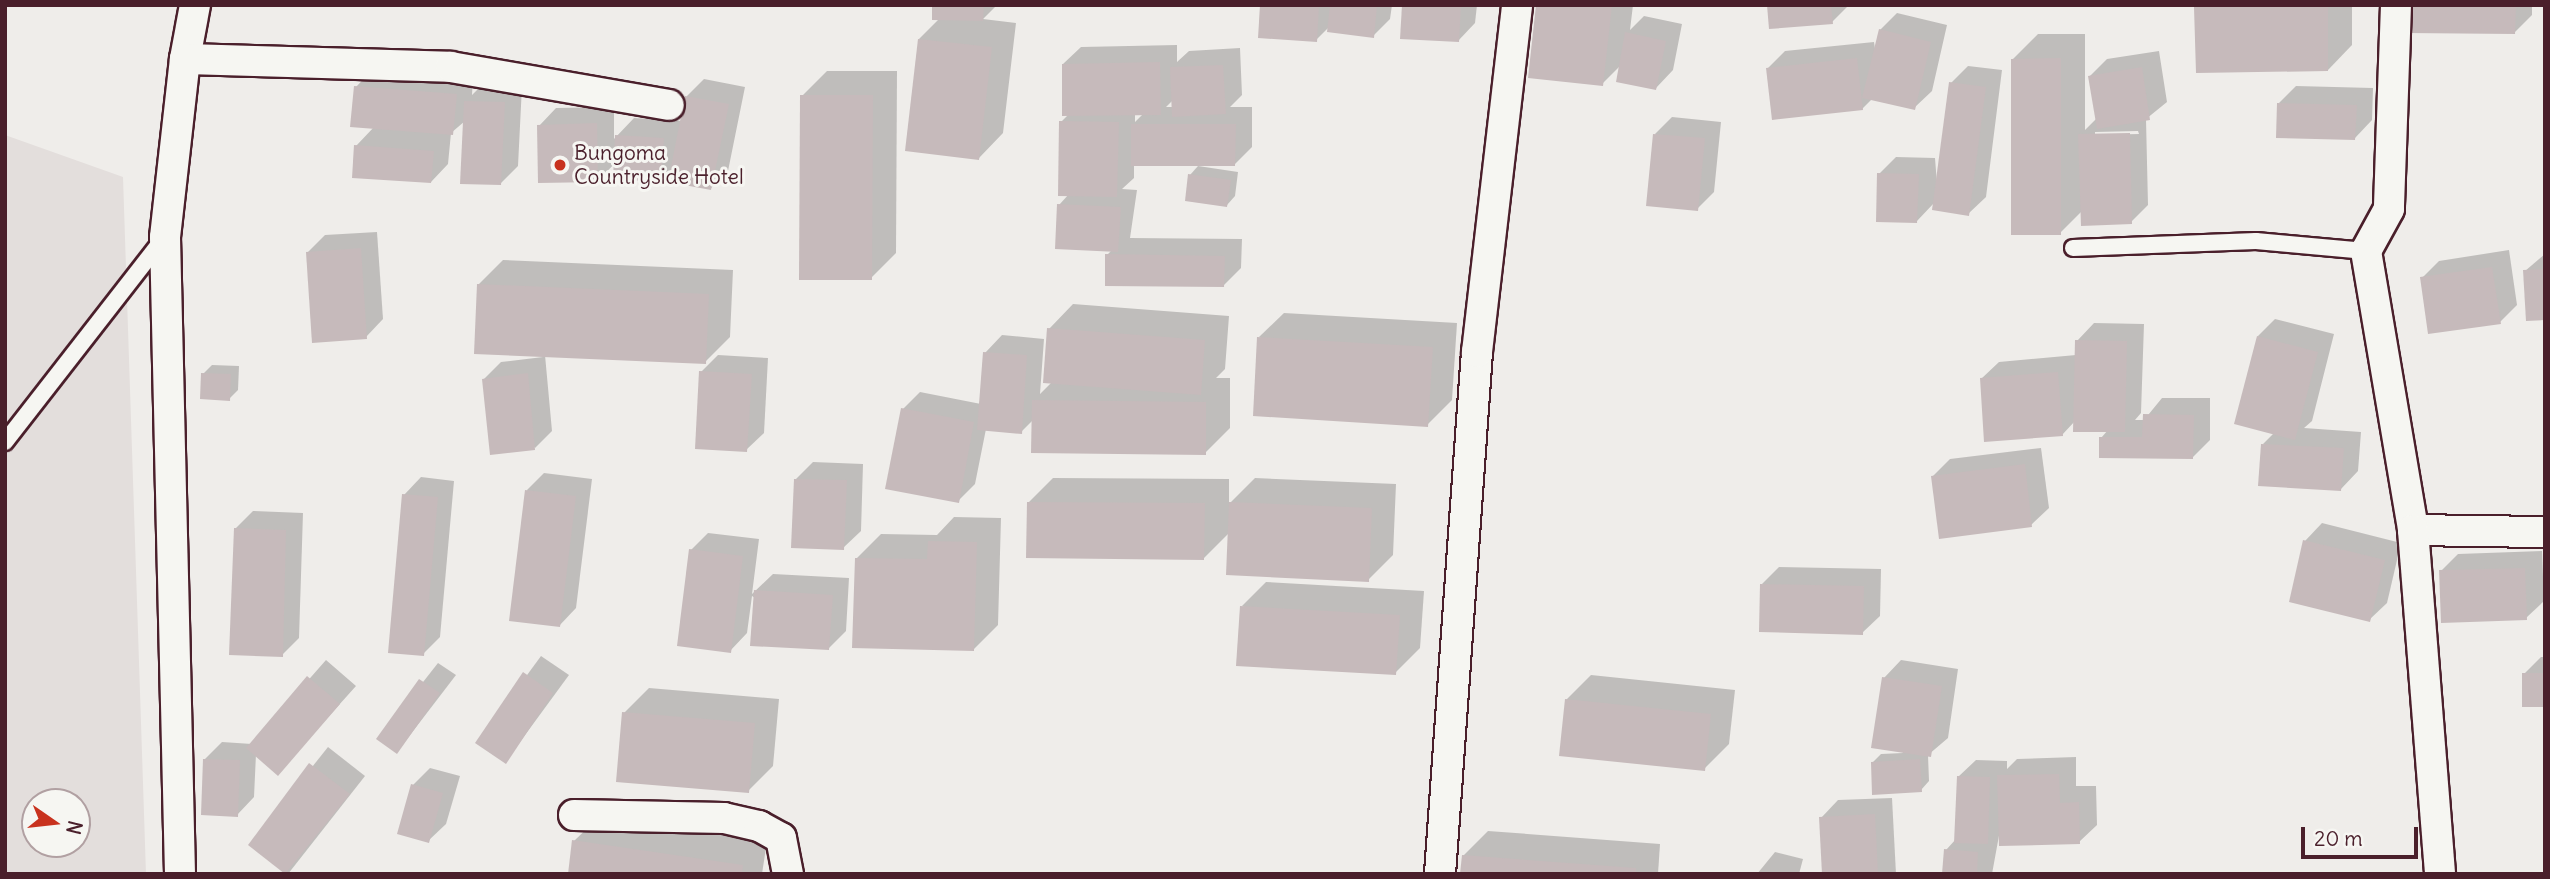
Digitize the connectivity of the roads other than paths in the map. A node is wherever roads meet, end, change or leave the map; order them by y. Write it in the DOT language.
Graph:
graph roads {
  1 [pos="195,5"];
  2 [pos="1517,5"];
  3 [pos="2396,5"];
  4 [pos="185,59"];
  5 [pos="669,105"];
  6 [pos="165,237"];
  7 [pos="2073,248"];
  8 [pos="2366,251"];
  9 [pos="5,442"];
  10 [pos="2413,530"];
  11 [pos="2545,532"];
  12 [pos="574,816"];
  13 [pos="180,874"];
  14 [pos="788,874"];
  15 [pos="1440,874"];
  16 [pos="2440,874"];
  1 -- 4 [label="street"];
  2 -- 15 [label="street"];
  3 -- 8 [label="street"];
  4 -- 5 [label="street"];
  4 -- 6 [label="street"];
  6 -- 9 [label="lane"];
  6 -- 13 [label="street"];
  7 -- 8 [label="lane"];
  8 -- 10 [label="street"];
  10 -- 11 [label="street"];
  10 -- 16 [label="street"];
  12 -- 14 [label="street"];
}
